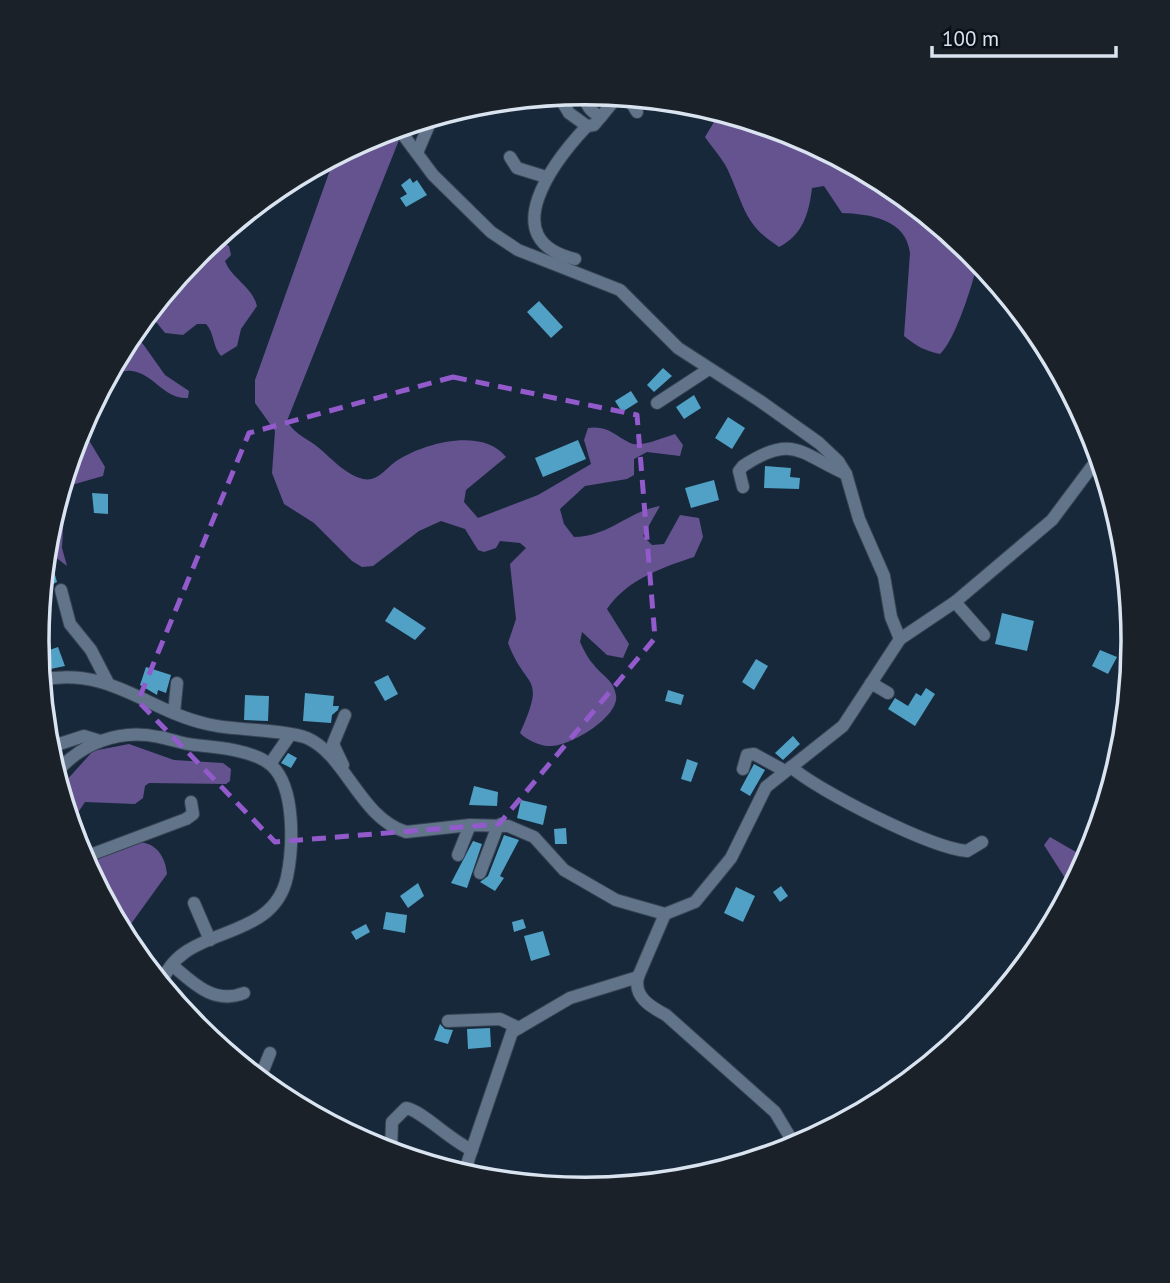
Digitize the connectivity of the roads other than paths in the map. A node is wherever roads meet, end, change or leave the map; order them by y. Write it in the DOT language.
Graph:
graph roads {
  1 [pos="588,105"];
  2 [pos="565,106"];
  3 [pos="610,106"];
  4 [pos="635,108"];
  5 [pos="637,112"];
  6 [pos="601,117"];
  7 [pos="587,126"];
  8 [pos="425,130"];
  9 [pos="405,137"];
  10 [pos="417,153"];
  11 [pos="510,157"];
  12 [pos="546,177"];
  13 [pos="575,259"];
  14 [pos="709,369"];
  15 [pos="657,403"];
  16 [pos="1092,466"];
  17 [pos="846,474"];
  18 [pos="743,487"];
  19 [pos="61,590"];
  20 [pos="955,602"];
  21 [pos="984,635"];
  22 [pos="900,639"];
  23 [pos="50,679"];
  24 [pos="177,683"];
  25 [pos="871,683"];
  26 [pos="108,684"];
  27 [pos="888,693"];
  28 [pos="174,713"];
  29 [pos="345,715"];
  30 [pos="290,735"];
  31 [pos="100,741"];
  32 [pos="59,744"];
  33 [pos="270,764"];
  34 [pos="64,766"];
  35 [pos="743,769"];
  36 [pos="788,769"];
  37 [pos="363,798"];
  38 [pos="191,802"];
  39 [pos="501,824"];
  40 [pos="470,825"];
  41 [pos="982,842"];
  42 [pos="93,854"];
  43 [pos="458,855"];
  44 [pos="480,873"];
  45 [pos="194,903"];
  46 [pos="665,914"];
  47 [pos="210,940"];
  48 [pos="172,965"];
  49 [pos="166,976"];
  50 [pos="638,977"];
  51 [pos="244,993"];
  52 [pos="448,1021"];
  53 [pos="519,1028"];
  54 [pos="270,1053"];
  55 [pos="263,1070"];
  56 [pos="790,1137"];
  57 [pos="391,1141"];
  58 [pos="472,1150"];
  59 [pos="470,1165"];
  1 -- 6 [label="street"];
  2 -- 7 [label="street"];
  3 -- 6 [label="street"];
  4 -- 5 [label="street"];
  6 -- 7 [label="street"];
  7 -- 12 [label="street"];
  8 -- 10 [label="street"];
  9 -- 10 [label="street"];
  10 -- 14 [label="street"];
  11 -- 12 [label="street"];
  12 -- 13 [label="street"];
  14 -- 15 [label="street"];
  14 -- 17 [label="street"];
  16 -- 20 [label="street"];
  17 -- 18 [label="street"];
  17 -- 22 [label="street"];
  19 -- 26 [label="street"];
  20 -- 21 [label="street"];
  20 -- 22 [label="street"];
  22 -- 25 [label="street"];
  23 -- 26 [label="street"];
  24 -- 28 [label="street"];
  25 -- 27 [label="street"];
  25 -- 36 [label="street"];
  26 -- 28 [label="street"];
  28 -- 30 [label="street"];
  29 -- 37 [label="street"];
  30 -- 33 [label="street"];
  30 -- 37 [label="street"];
  31 -- 32 [label="street"];
  31 -- 33 [label="street"];
  31 -- 34 [label="street"];
  33 -- 47 [label="street"];
  35 -- 36 [label="street"];
  36 -- 41 [label="street"];
  36 -- 46 [label="street"];
  37 -- 40 [label="street"];
  38 -- 42 [label="street"];
  39 -- 40 [label="street"];
  39 -- 44 [label="street"];
  39 -- 46 [label="street"];
  40 -- 43 [label="street"];
  45 -- 47 [label="street"];
  46 -- 50 [label="street"];
  47 -- 48 [label="street"];
  48 -- 49 [label="street"];
  48 -- 51 [label="street"];
  50 -- 53 [label="street"];
  50 -- 56 [label="street"];
  52 -- 53 [label="street"];
  53 -- 58 [label="street"];
  54 -- 55 [label="street"];
  57 -- 58 [label="street"];
  58 -- 59 [label="street"];
}
